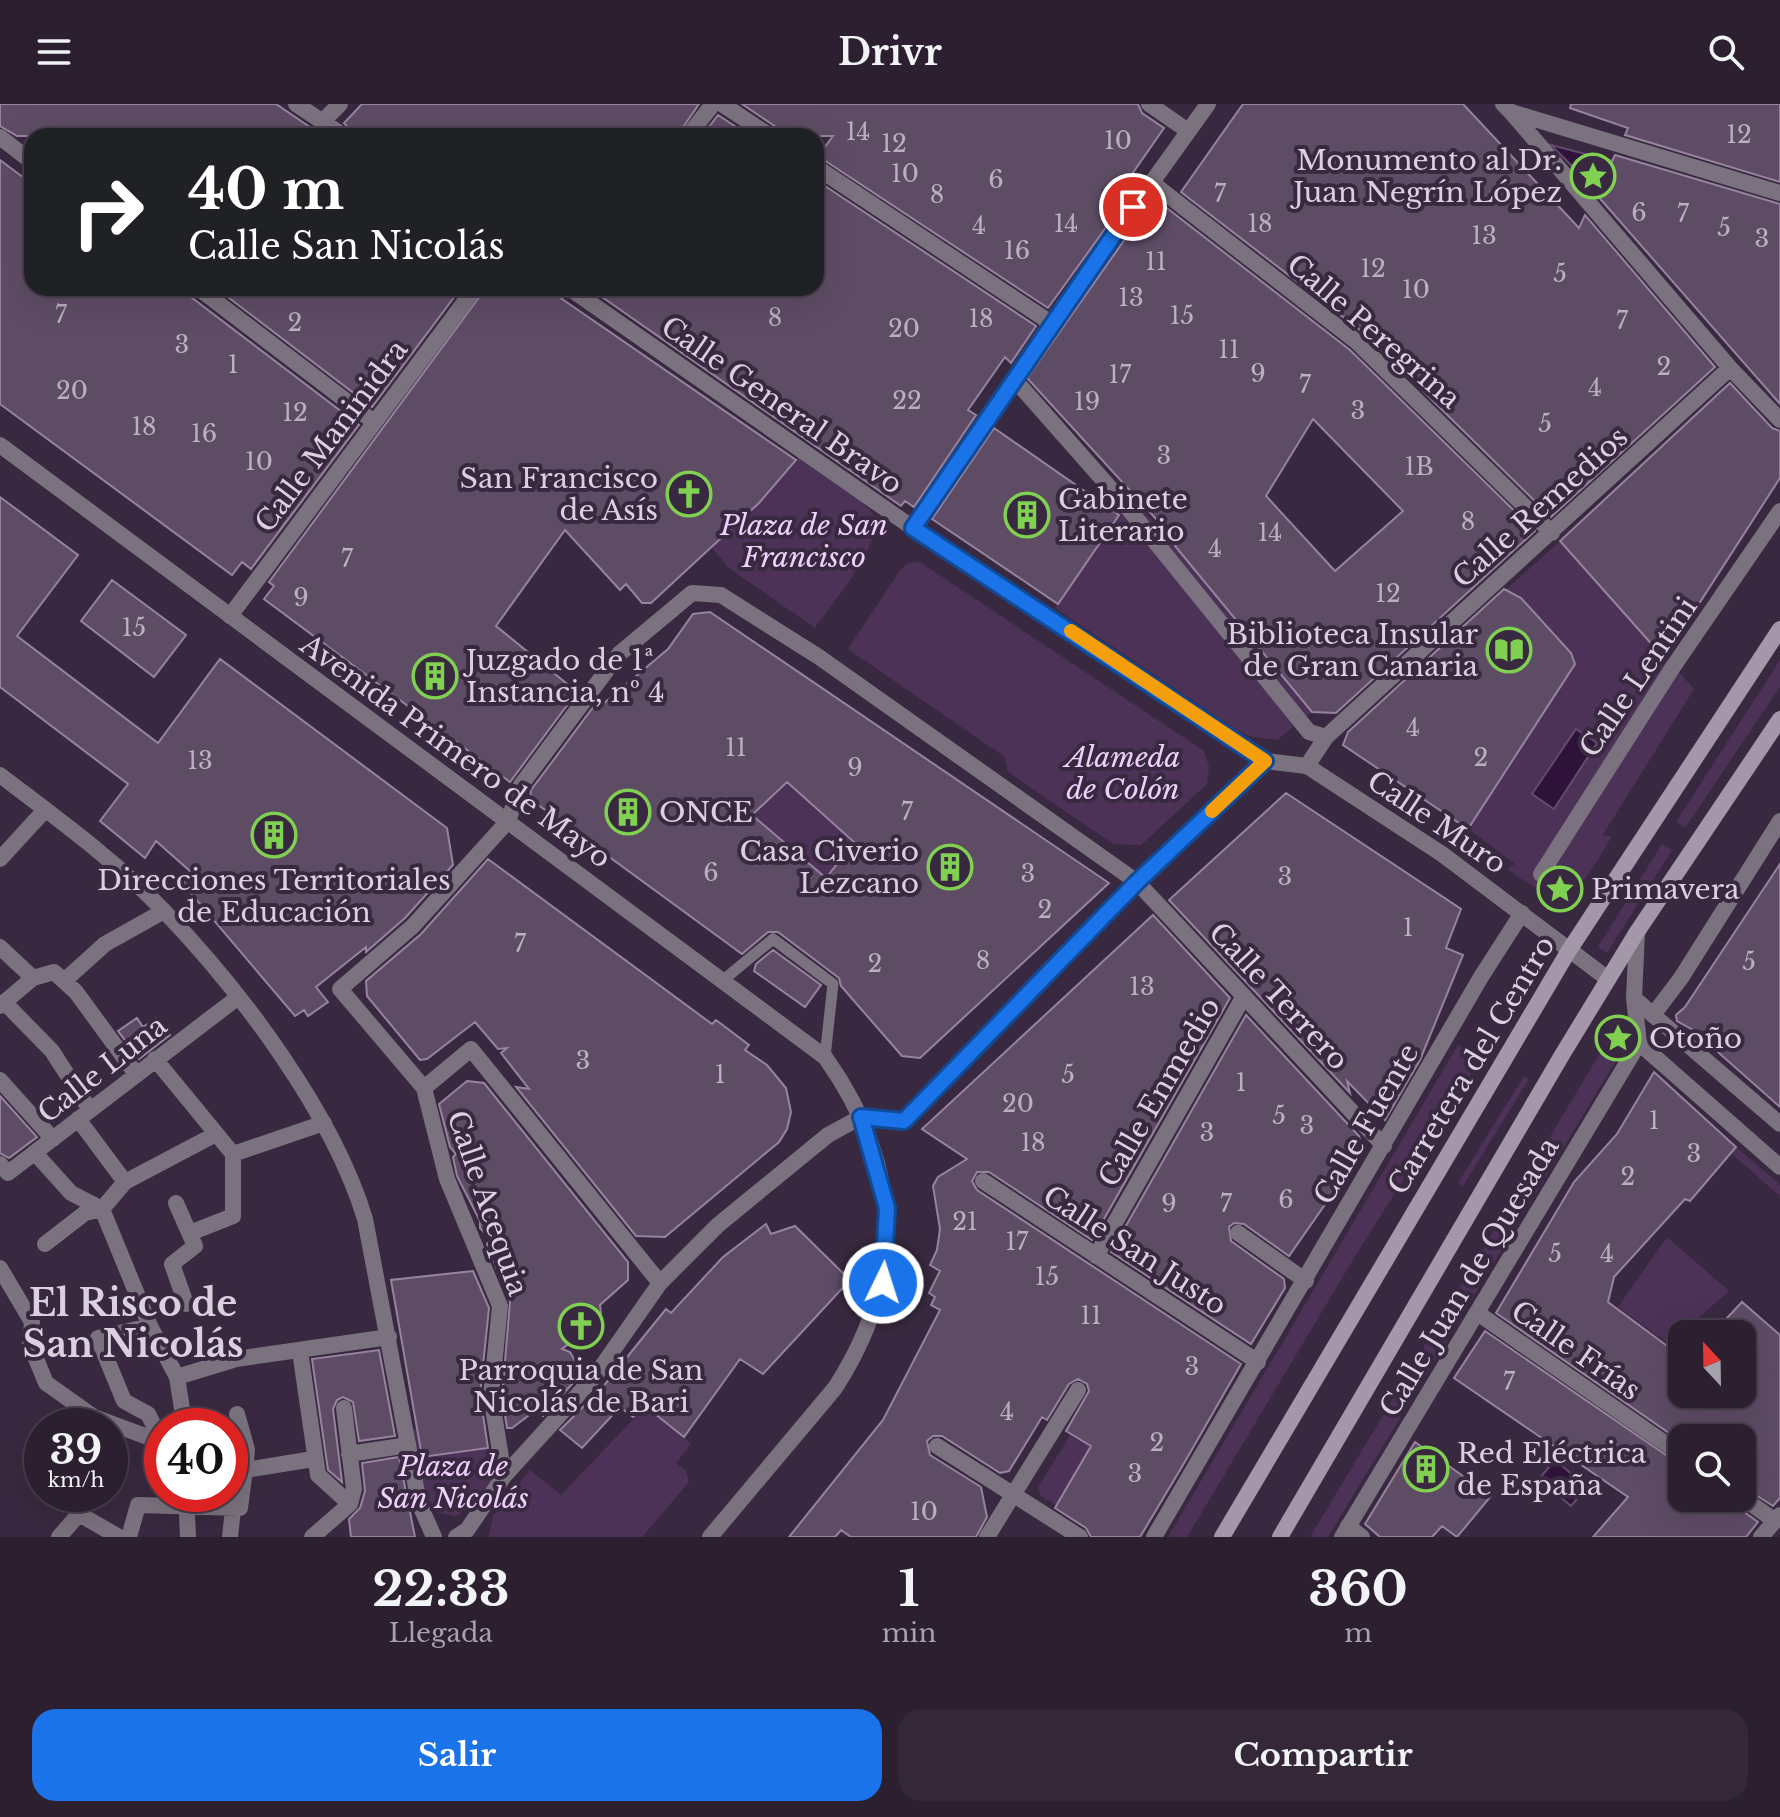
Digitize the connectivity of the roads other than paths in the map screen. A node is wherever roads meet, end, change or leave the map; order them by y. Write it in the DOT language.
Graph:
graph roads {
  1 [pos="296,104"];
  2 [pos="340,104"];
  3 [pos="713,104"];
  4 [pos="722,104"];
  5 [pos="1149,104"];
  6 [pos="1208,104"];
  7 [pos="1507,108"];
  8 [pos="323,121"];
  9 [pos="333,128"];
  10 [pos="694,128"];
  11 [pos="758,128"];
  12 [pos="1188,131"];
  13 [pos="0,137"];
  14 [pos="24,156"];
  15 [pos="824,172"];
  16 [pos="1151,182"];
  17 [pos="1780,193"];
  18 [pos="209,296"];
  19 [pos="469,296"];
  20 [pos="580,296"];
  21 [pos="1051,323"];
  22 [pos="1730,368"];
  23 [pos="1014,379"];
  24 [pos="1780,420"];
  25 [pos="374,422"];
  26 [pos="0,445"];
  27 [pos="1780,511"];
  28 [pos="913,528"];
  29 [pos="1552,533"];
  30 [pos="230,616"];
  31 [pos="1780,629"];
  32 [pos="1780,719"];
  33 [pos="1326,737"];
  34 [pos="1265,761"];
  35 [pos="1307,766"];
  36 [pos="0,775"];
  37 [pos="45,810"];
  38 [pos="508,821"];
  39 [pos="1780,821"];
  40 [pos="0,859"];
  41 [pos="1541,874"];
  42 [pos="1137,882"];
  43 [pos="164,911"];
  44 [pos="1522,913"];
  45 [pos="1637,932"];
  46 [pos="0,947"];
  47 [pos="1568,952"];
  48 [pos="33,978"];
  49 [pos="1608,979"];
  50 [pos="64,981"];
  51 [pos="722,981"];
  52 [pos="1244,996"];
  53 [pos="237,998"];
  54 [pos="1634,998"];
  55 [pos="2,1004"];
  56 [pos="1653,1015"];
  57 [pos="1639,1043"];
  58 [pos="825,1057"];
  59 [pos="155,1059"];
  60 [pos="136,1074"];
  61 [pos="0,1080"];
  62 [pos="424,1088"];
  63 [pos="84,1115"];
  64 [pos="861,1117"];
  65 [pos="324,1123"];
  66 [pos="1780,1124"];
  67 [pos="216,1134"];
  68 [pos="53,1139"];
  69 [pos="1384,1146"];
  70 [pos="35,1153"];
  71 [pos="233,1154"];
  72 [pos="0,1164"];
  73 [pos="1780,1167"];
  74 [pos="983,1181"];
  75 [pos="125,1182"];
  76 [pos="176,1203"];
  77 [pos="102,1209"];
  78 [pos="190,1233"];
  79 [pos="1238,1233"];
  80 [pos="45,1244"];
  81 [pos="1096,1256"];
  82 [pos="0,1268"];
  83 [pos="1306,1281"];
  84 [pos="660,1283"];
  85 [pos="186,1304"];
  86 [pos="1479,1314"];
  87 [pos="150,1326"];
  88 [pos="389,1337"];
  89 [pos="300,1351"];
  90 [pos="1258,1362"];
  91 [pos="177,1377"];
  92 [pos="1078,1390"];
  93 [pos="182,1408"];
  94 [pos="344,1408"];
  95 [pos="144,1412"];
  96 [pos="144,1435"];
  97 [pos="408,1445"];
  98 [pos="1668,1445"];
  99 [pos="937,1446"];
  100 [pos="349,1454"];
  101 [pos="313,1459"];
  102 [pos="248,1470"];
  103 [pos="504,1476"];
  104 [pos="1011,1496"];
  105 [pos="144,1504"];
  106 [pos="350,1504"];
  107 [pos="1756,1505"];
  108 [pos="187,1512"];
  109 [pos="233,1512"];
  110 [pos="1777,1518"];
  111 [pos="1350,1533"];
  112 [pos="464,1535"];
  113 [pos="59,1537"];
  114 [pos="119,1537"];
  115 [pos="129,1537"];
  116 [pos="188,1537"];
  117 [pos="230,1537"];
  118 [pos="312,1537"];
  119 [pos="434,1537"];
  120 [pos="710,1537"];
  121 [pos="987,1537"];
  122 [pos="1080,1537"];
  123 [pos="1154,1537"];
  124 [pos="1222,1537"];
  125 [pos="1280,1537"];
  126 [pos="1761,1537"];
  1 -- 8 [label="street"];
  2 -- 8 [label="street"];
  3 -- 10 [label="street"];
  4 -- 11 [label="street"];
  5 -- 12 [label="street"];
  6 -- 12 [label="street"];
  7 -- 17 [label="street"];
  7 -- 22 [label="street"];
  8 -- 9 [label="street"];
  12 -- 16 [label="street"];
  13 -- 14 [label="street"];
  15 -- 21 [label="street"];
  16 -- 21 [label="street"];
  16 -- 29 [label="street, Calle Peregrina"];
  18 -- 25 [label="street"];
  19 -- 25 [label="street, Calle Maninidra"];
  20 -- 28 [label="street, Calle General Bravo"];
  21 -- 23 [label="street"];
  22 -- 24 [label="street"];
  22 -- 29 [label="street, Calle Remedios"];
  23 -- 28 [label="street"];
  23 -- 33 [label="street"];
  25 -- 30 [label="street, Calle Maninidra"];
  26 -- 30 [label="street, Avenida Primero de Mayo"];
  27 -- 41 [label="street, Calle Lentini"];
  28 -- 34 [label="street, Calle General Bravo"];
  29 -- 33 [label="street, Calle Remedios"];
  30 -- 38 [label="street, Avenida Primero de Mayo"];
  31 -- 47 [label="main road, Carretera del Centro"];
  32 -- 45 [label="main road"];
  33 -- 35 [label="street, Calle Remedios"];
  34 -- 35 [label="street, Calle Muro"];
  34 -- 42 [label="street"];
  35 -- 44 [label="street, Calle Muro"];
  36 -- 37 [label="street"];
  37 -- 40 [label="street"];
  37 -- 43 [label="street"];
  38 -- 42 [label="street, Calle Terrero"];
  38 -- 51 [label="street, Avenida Primero de Mayo"];
  38 -- 62 [label="street"];
  39 -- 56 [label="street"];
  42 -- 52 [label="street, Calle Terrero"];
  42 -- 64 [label="street"];
  43 -- 50 [label="street"];
  43 -- 53 [label="street"];
  44 -- 47 [label="street, Calle Muro"];
  44 -- 69 [label="street, Calle Fuente"];
  45 -- 49 [label="main road"];
  45 -- 54 [label="street"];
  46 -- 48 [label="street"];
  47 -- 49 [label="street, Calle Muro"];
  47 -- 124 [label="main road, Carretera del Centro"];
  48 -- 50 [label="street"];
  48 -- 55 [label="street"];
  49 -- 125 [label="main road"];
  50 -- 60 [label="street"];
  51 -- 58 [label="street, Avenida Primero de Mayo"];
  51 -- 58 [label="lane"];
  52 -- 69 [label="street, Calle Terrero"];
  52 -- 81 [label="street, Calle Enmedio"];
  53 -- 59 [label="street, Calle Luna"];
  53 -- 65 [label="street"];
  54 -- 56 [label="street"];
  54 -- 57 [label="street"];
  55 -- 63 [label="street"];
  56 -- 66 [label="street"];
  57 -- 73 [label="street"];
  57 -- 86 [label="street, Calle Juan de Quesada"];
  58 -- 64 [label="street, Avenida Primero de Mayo"];
  59 -- 60 [label="street, Calle Luna"];
  59 -- 67 [label="street"];
  60 -- 63 [label="street, Calle Luna"];
  61 -- 68 [label="street"];
  62 -- 84 [label="street"];
  62 -- 103 [label="street, Calle Acequia"];
  63 -- 68 [label="street, Calle Luna"];
  63 -- 75 [label="street"];
  64 -- 84 [label="street"];
  64 -- 120 [label="street, Avenida Primero de Mayo"];
  65 -- 71 [label="street"];
  65 -- 88 [label="street"];
  67 -- 71 [label="street"];
  67 -- 75 [label="street"];
  68 -- 70 [label="street, Calle Luna"];
  69 -- 83 [label="street, Calle Fuente"];
  70 -- 72 [label="street, Calle Luna"];
  70 -- 77 [label="street"];
  71 -- 78 [label="street"];
  74 -- 81 [label="street, Calle San Justo"];
  75 -- 77 [label="street"];
  76 -- 78 [label="street"];
  77 -- 80 [label="street"];
  77 -- 87 [label="street"];
  78 -- 85 [label="street"];
  79 -- 83 [label="street"];
  81 -- 90 [label="street, Calle San Justo"];
  82 -- 96 [label="street"];
  83 -- 90 [label="street, Calle Fuente"];
  84 -- 103 [label="street"];
  86 -- 98 [label="street, Calle Frías"];
  86 -- 111 [label="street, Calle Juan de Quesada"];
  87 -- 91 [label="street"];
  87 -- 95 [label="street"];
  88 -- 89 [label="street"];
  88 -- 97 [label="street"];
  89 -- 91 [label="street"];
  89 -- 101 [label="street"];
  90 -- 123 [label="street, Calle Fuente"];
  91 -- 93 [label="street"];
  92 -- 104 [label="street"];
  94 -- 100 [label="street"];
  97 -- 100 [label="street"];
  97 -- 119 [label="street"];
  99 -- 104 [label="street"];
  100 -- 106 [label="street"];
  101 -- 102 [label="street"];
  101 -- 106 [label="street"];
  103 -- 112 [label="street"];
  104 -- 121 [label="street"];
  104 -- 122 [label="street"];
  105 -- 115 [label="street"];
  106 -- 118 [label="street"];
  107 -- 110 [label="street"];
  108 -- 116 [label="street"];
  109 -- 117 [label="street"];
  110 -- 126 [label="street"];
  113 -- 114 [label="street"];
}
